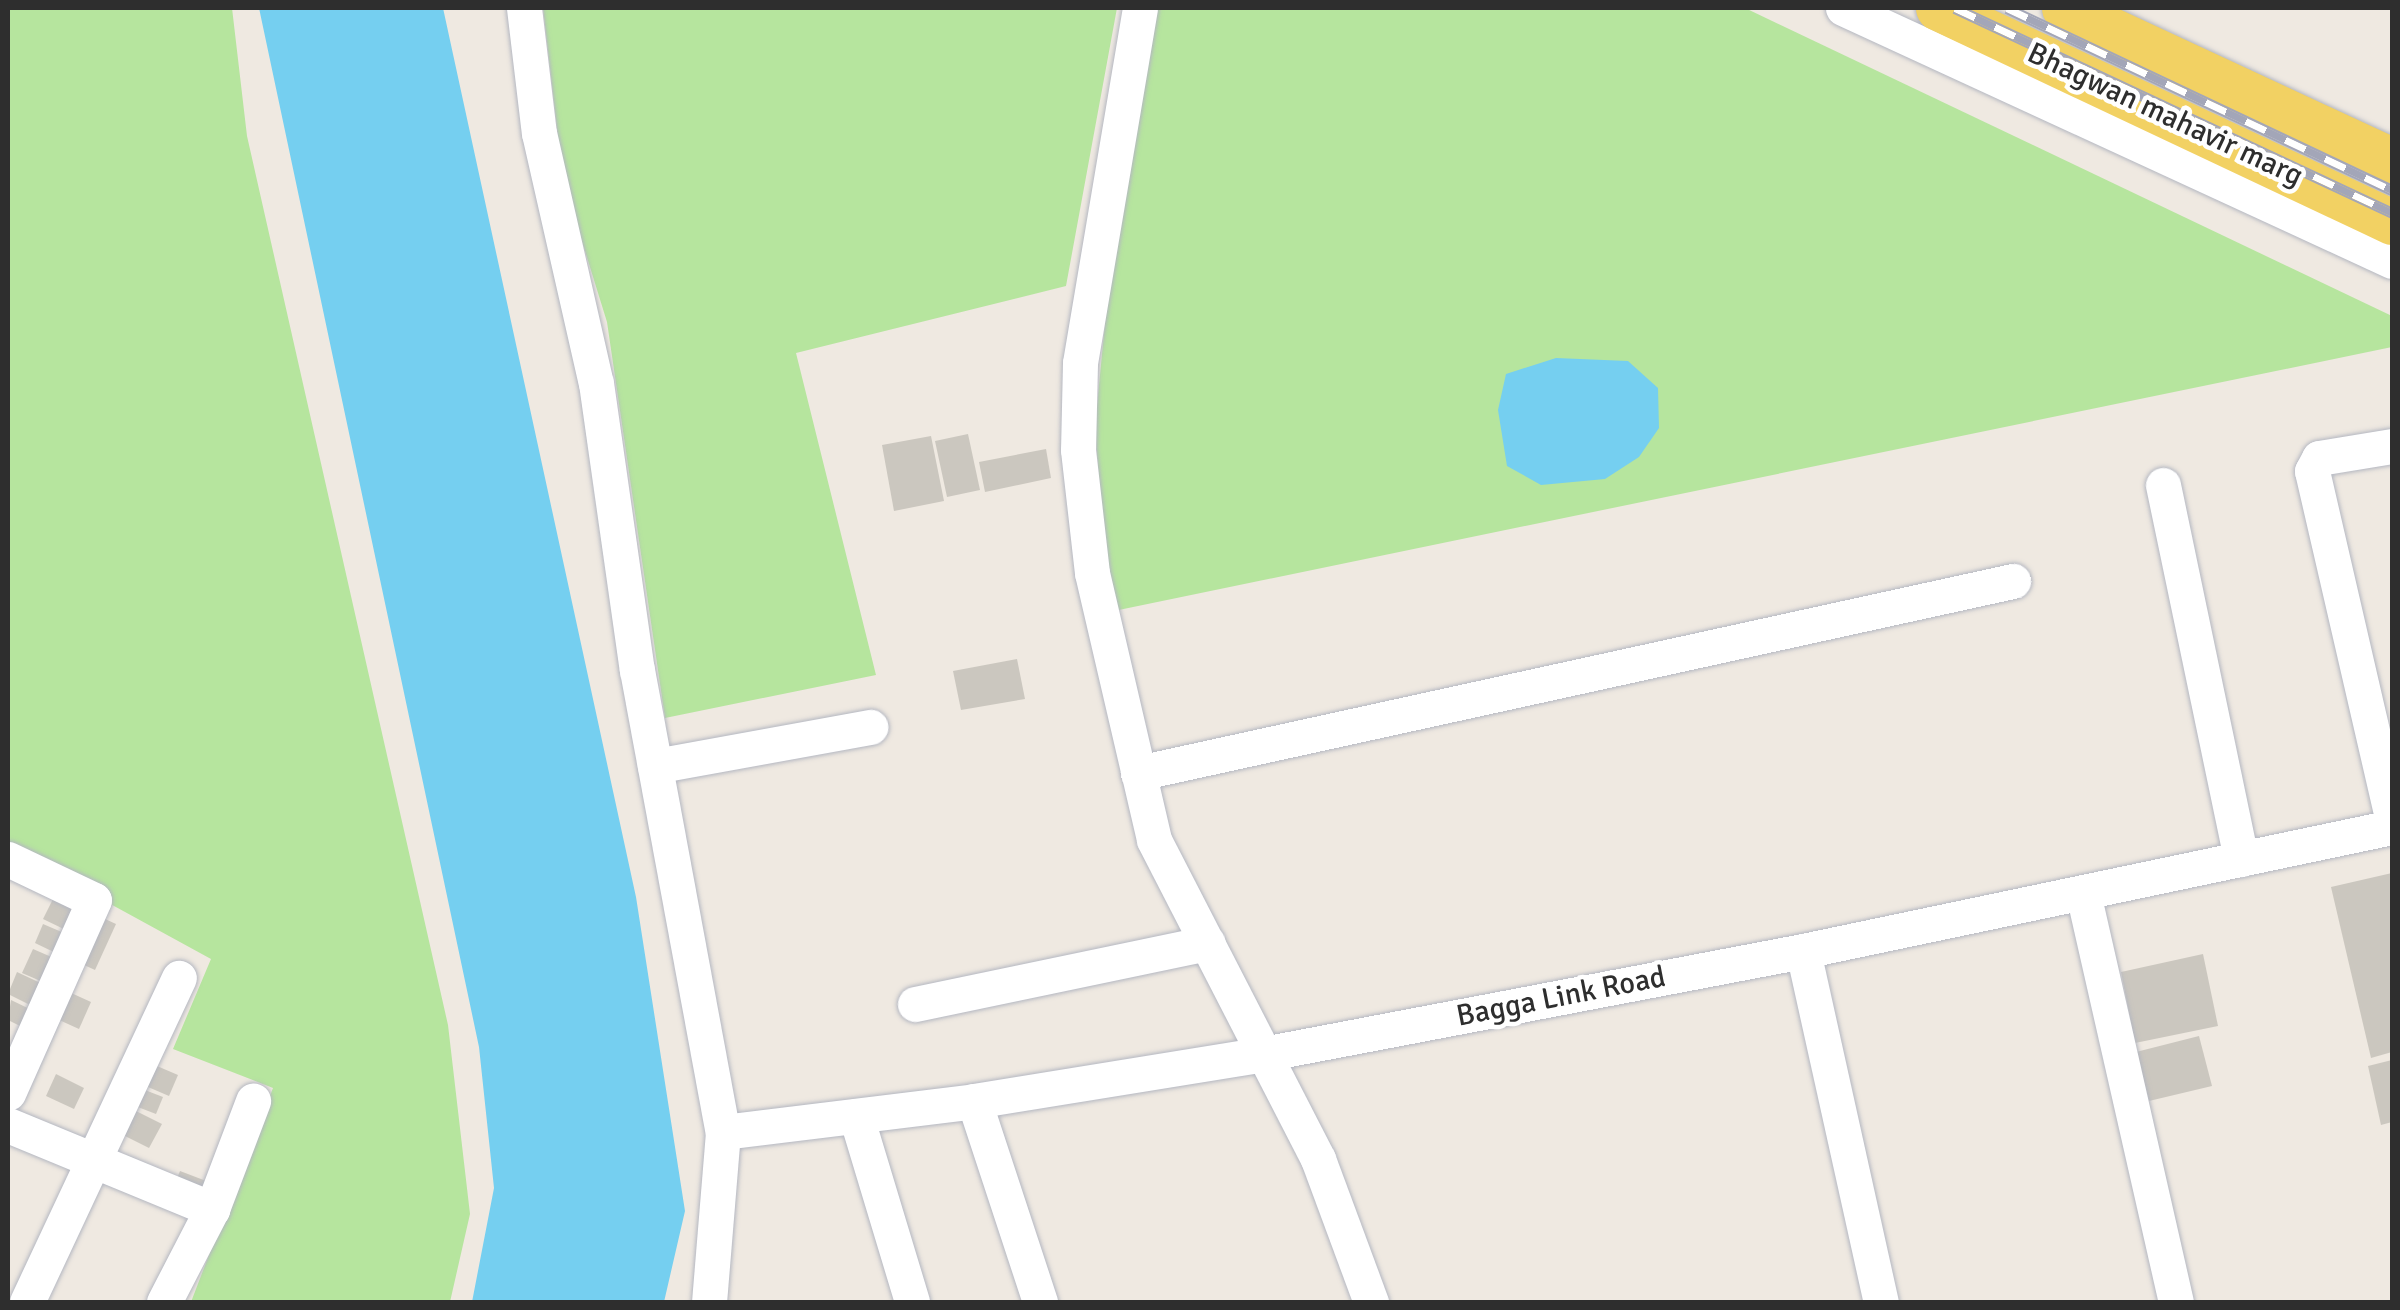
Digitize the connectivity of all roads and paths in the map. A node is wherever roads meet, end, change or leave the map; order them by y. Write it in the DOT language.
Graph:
graph roads {
  1 [pos="524,8"];
  2 [pos="1140,8"];
  3 [pos="1843,8"];
  4 [pos="1938,8"];
  5 [pos="2070,9"];
  6 [pos="2392,160"];
  7 [pos="2392,222"];
  8 [pos="2392,260"];
  9 [pos="2392,446"];
  10 [pos="2163,485"];
  11 [pos="2013,581"];
  12 [pos="870,726"];
  13 [pos="655,766"];
  14 [pos="1138,773"];
  15 [pos="2392,818"];
  16 [pos="2392,828"];
  17 [pos="8,859"];
  18 [pos="2241,859"];
  19 [pos="2083,893"];
  20 [pos="1208,943"];
  21 [pos="1803,951"];
  22 [pos="179,978"];
  23 [pos="915,1004"];
  24 [pos="1263,1054"];
  25 [pos="8,1093"];
  26 [pos="253,1101"];
  27 [pos="974,1101"];
  28 [pos="856,1116"];
  29 [pos="8,1125"];
  30 [pos="722,1132"];
  31 [pos="93,1162"];
  32 [pos="212,1209"];
  33 [pos="27,1302"];
  34 [pos="164,1302"];
  35 [pos="709,1302"];
  36 [pos="912,1302"];
  37 [pos="1040,1302"];
  38 [pos="1371,1302"];
  39 [pos="1881,1302"];
  40 [pos="2176,1302"];
  1 -- 13 [label="street"];
  2 -- 14 [label="street"];
  3 -- 8 [label="street"];
  4 -- 7 [label="main road, Bhagwan mahavir marg"];
  5 -- 6 [label="main road, Bhagwan mahavir marg"];
  9 -- 15 [label="street"];
  10 -- 18 [label="street"];
  11 -- 14 [label="street"];
  12 -- 13 [label="street"];
  13 -- 30 [label="street"];
  14 -- 20 [label="street"];
  16 -- 18 [label="street, Bagga Link Road"];
  17 -- 25 [label="street"];
  18 -- 19 [label="street, Bagga Link Road"];
  19 -- 21 [label="street, Bagga Link Road"];
  19 -- 40 [label="street"];
  20 -- 23 [label="street"];
  20 -- 24 [label="street"];
  21 -- 24 [label="street, Bagga Link Road"];
  21 -- 39 [label="street"];
  22 -- 31 [label="street"];
  24 -- 27 [label="street, Bagga Link Road"];
  24 -- 38 [label="street"];
  26 -- 32 [label="street"];
  27 -- 28 [label="street, Bagga Link Road"];
  27 -- 37 [label="street"];
  28 -- 30 [label="street, Bagga Link Road"];
  28 -- 36 [label="street"];
  29 -- 31 [label="street"];
  30 -- 35 [label="street"];
  31 -- 32 [label="street"];
  31 -- 33 [label="street"];
  32 -- 34 [label="street"];
}
